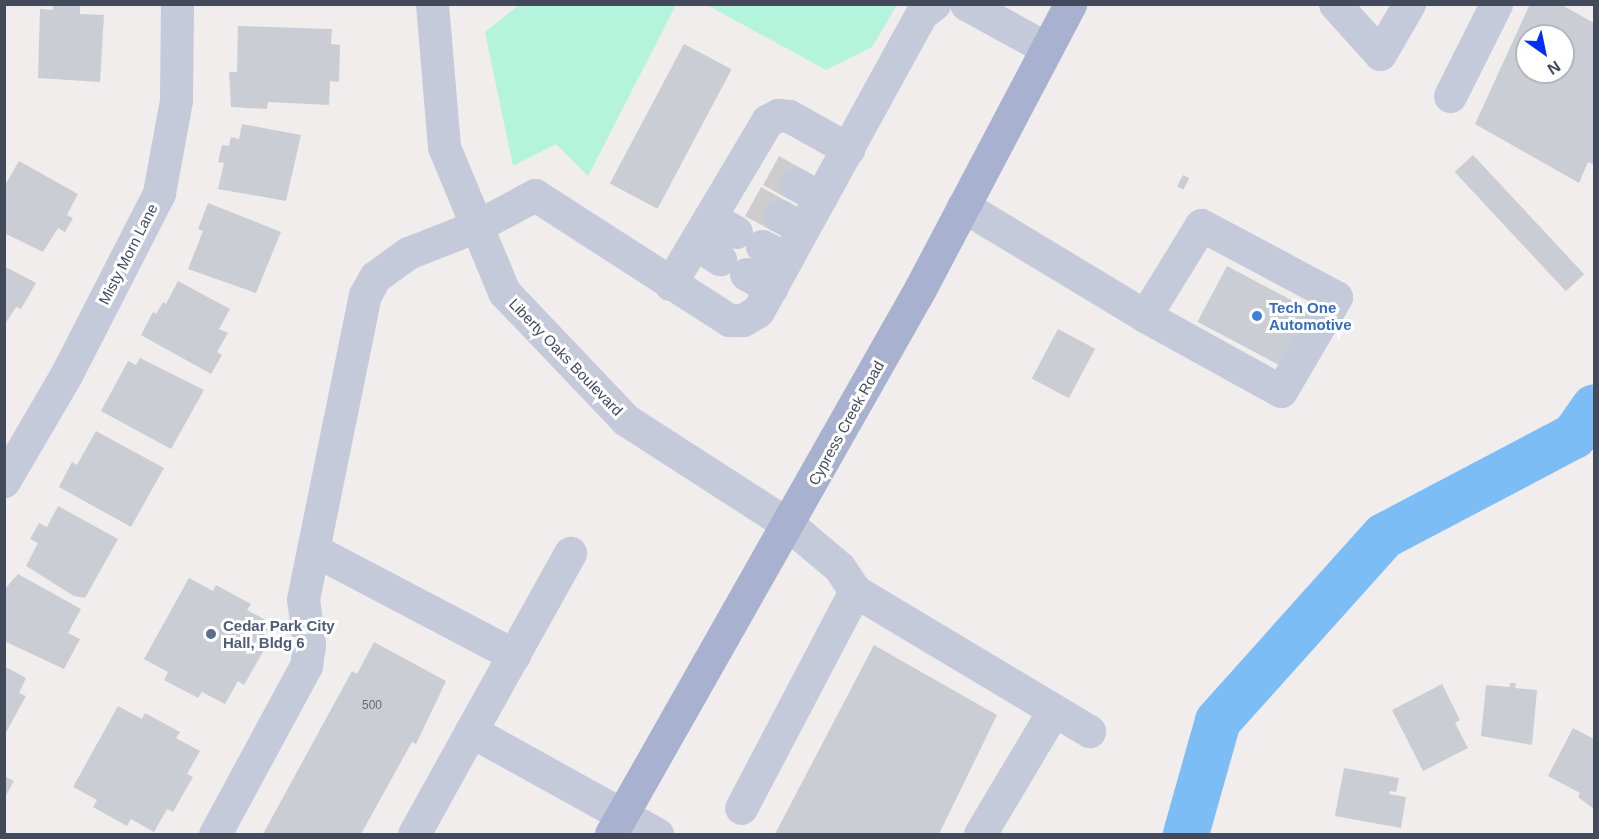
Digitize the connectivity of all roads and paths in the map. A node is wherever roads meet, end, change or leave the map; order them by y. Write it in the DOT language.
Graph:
graph roads {
  1 [pos="177,4"];
  2 [pos="432,4"];
  3 [pos="934,4"];
  4 [pos="966,4"];
  5 [pos="1070,4"];
  6 [pos="1335,4"];
  7 [pos="1409,4"];
  8 [pos="1496,4"];
  9 [pos="1046,48"];
  10 [pos="1450,96"];
  11 [pos="848,149"];
  12 [pos="783,177"];
  13 [pos="963,206"];
  14 [pos="766,208"];
  15 [pos="477,226"];
  16 [pos="741,252"];
  17 [pos="670,284"];
  18 [pos="1145,316"];
  19 [pos="4,481"];
  20 [pos="789,525"];
  21 [pos="314,550"];
  22 [pos="570,554"];
  23 [pos="855,591"];
  24 [pos="514,655"];
  25 [pos="1054,710"];
  26 [pos="471,731"];
  27 [pos="1089,731"];
  28 [pos="741,808"];
  29 [pos="617,824"];
  30 [pos="215,834"];
  31 [pos="414,834"];
  32 [pos="657,834"];
  33 [pos="980,834"];
  1 -- 19 [label="street, Misty Morn Lane"];
  2 -- 15 [label="street, Liberty Oaks Boulevard"];
  3 -- 11 [label="street"];
  4 -- 9 [label="street"];
  5 -- 9 [label="main road, Cypress Creek Road"];
  6 -- 7 [label="street"];
  8 -- 10 [label="street"];
  9 -- 13 [label="main road, Cypress Creek Road"];
  11 -- 12 [label="street"];
  11 -- 12 [label="street"];
  12 -- 14 [label="street"];
  12 -- 14 [label="street"];
  13 -- 18 [label="street"];
  13 -- 20 [label="main road, Cypress Creek Road"];
  14 -- 16 [label="street"];
  14 -- 16 [label="street"];
  15 -- 17 [label="street"];
  15 -- 20 [label="street, Liberty Oaks Boulevard"];
  15 -- 21 [label="street"];
  16 -- 17 [label="street"];
  16 -- 17 [label="street"];
  18 -- 18 [label="street"];
  20 -- 23 [label="street, Liberty Oaks Boulevard"];
  20 -- 29 [label="main road, Cypress Creek Road"];
  21 -- 24 [label="street"];
  21 -- 30 [label="street"];
  22 -- 24 [label="street"];
  23 -- 25 [label="street"];
  23 -- 28 [label="street"];
  24 -- 26 [label="street"];
  25 -- 27 [label="street"];
  25 -- 33 [label="street"];
  26 -- 29 [label="street"];
  26 -- 31 [label="street"];
  29 -- 32 [label="street"];
}
